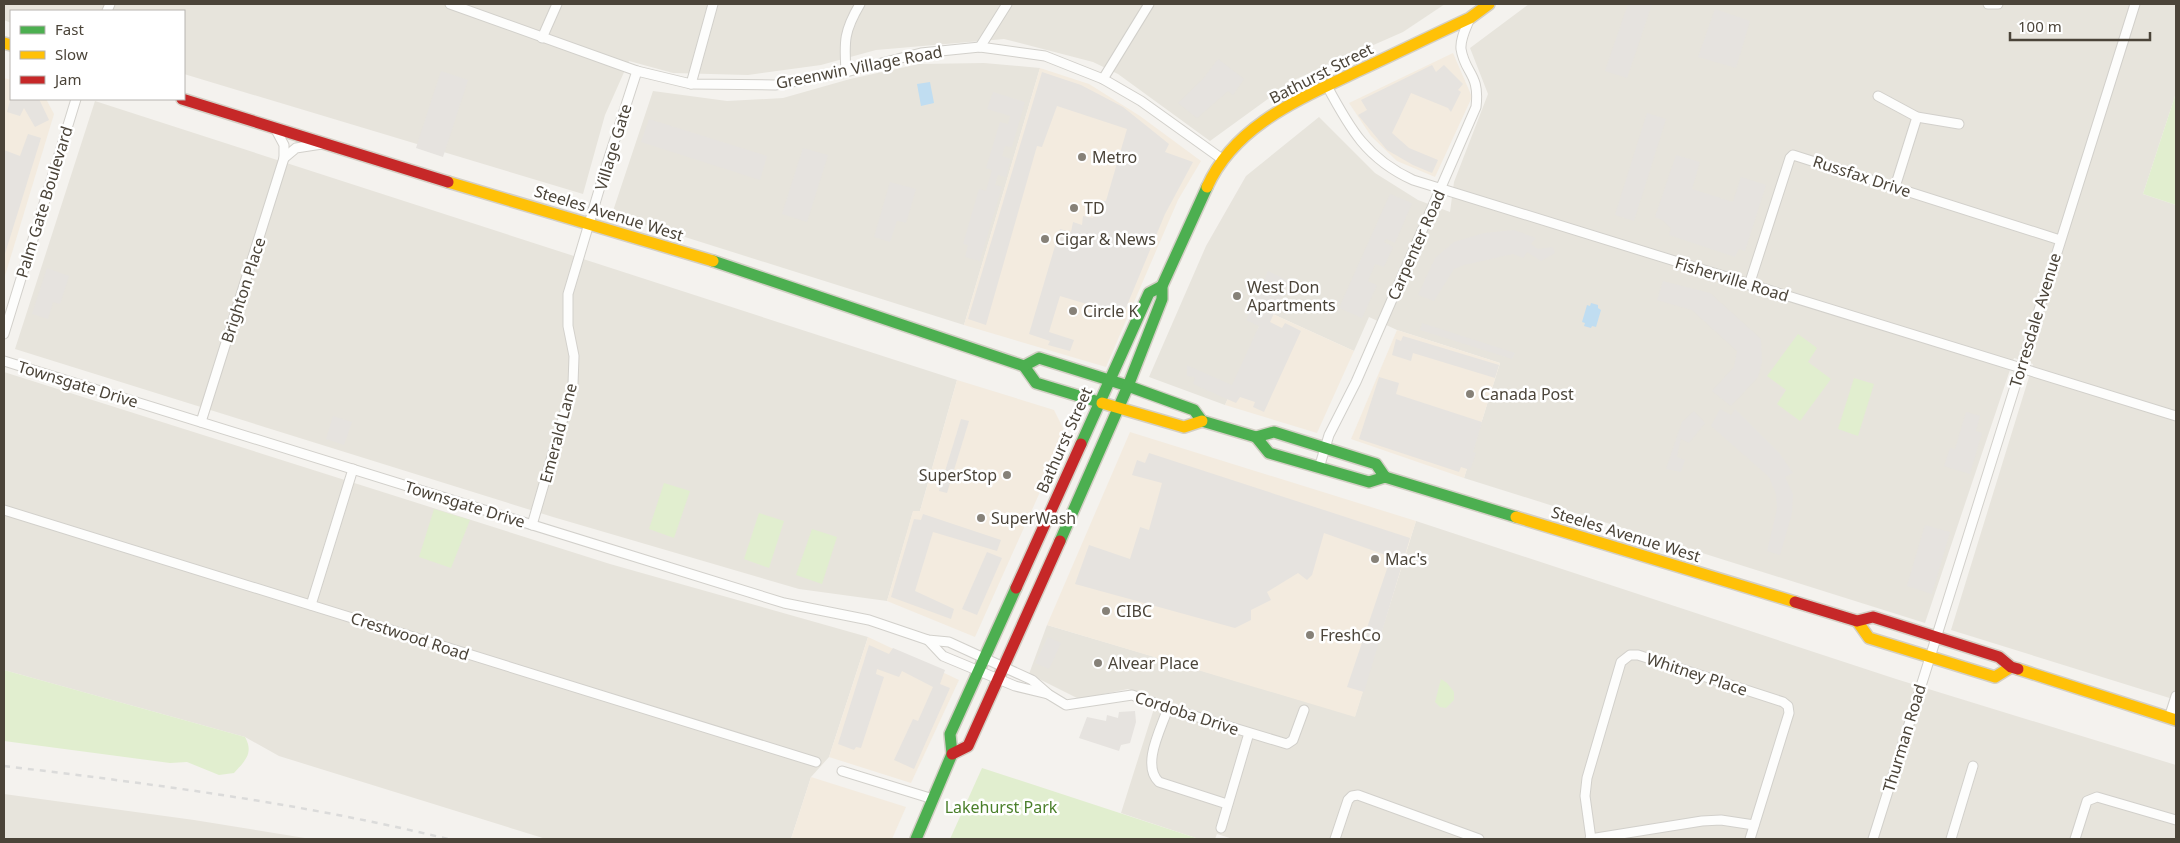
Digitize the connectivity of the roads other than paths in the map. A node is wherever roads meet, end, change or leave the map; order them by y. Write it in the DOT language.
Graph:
graph roads {
  1 [pos="450,4"];
  2 [pos="557,4"];
  3 [pos="713,4"];
  4 [pos="860,4"];
  5 [pos="1007,4"];
  6 [pos="1149,4"];
  7 [pos="1489,4"];
  8 [pos="1988,4"];
  9 [pos="1998,4"];
  10 [pos="2135,4"];
  11 [pos="1470,18"];
  12 [pos="542,38"];
  13 [pos="980,47"];
  14 [pos="637,71"];
  15 [pos="846,72"];
  16 [pos="1103,79"];
  17 [pos="691,84"];
  18 [pos="1327,86"];
  19 [pos="1878,96"];
  20 [pos="76,100"];
  21 [pos="185,100"];
  22 [pos="1917,117"];
  23 [pos="1959,124"];
  24 [pos="276,130"];
  25 [pos="322,144"];
  26 [pos="284,158"];
  27 [pos="1222,159"];
  28 [pos="1896,187"];
  29 [pos="1441,188"];
  30 [pos="590,223"];
  31 [pos="2060,240"];
  32 [pos="1750,285"];
  33 [pos="1162,286"];
  34 [pos="4,334"];
  35 [pos="4,361"];
  36 [pos="1024,366"];
  37 [pos="2020,368"];
  38 [pos="1110,380"];
  39 [pos="1128,386"];
  40 [pos="1099,402"];
  41 [pos="1118,408"];
  42 [pos="2176,416"];
  43 [pos="1202,421"];
  44 [pos="201,422"];
  45 [pos="1256,437"];
  46 [pos="1324,449"];
  47 [pos="1319,468"];
  48 [pos="353,469"];
  49 [pos="1385,477"];
  50 [pos="4,510"];
  51 [pos="532,525"];
  52 [pos="311,605"];
  53 [pos="1856,621"];
  54 [pos="1935,637"];
  55 [pos="928,640"];
  56 [pos="983,658"];
  57 [pos="1929,658"];
  58 [pos="1004,666"];
  59 [pos="2011,667"];
  60 [pos="978,670"];
  61 [pos="999,680"];
  62 [pos="1048,694"];
  63 [pos="2176,696"];
  64 [pos="1168,708"];
  65 [pos="1304,710"];
  66 [pos="2173,719"];
  67 [pos="1249,733"];
  68 [pos="952,754"];
  69 [pos="816,762"];
  70 [pos="1973,766"];
  71 [pos="842,771"];
  72 [pos="933,798"];
  73 [pos="1227,804"];
  74 [pos="2176,820"];
  75 [pos="1754,825"];
  76 [pos="1221,828"];
  77 [pos="1463,837"];
  78 [pos="916,839"];
  79 [pos="1336,839"];
  80 [pos="1479,839"];
  81 [pos="1590,839"];
  82 [pos="1750,839"];
  83 [pos="1873,839"];
  84 [pos="1951,839"];
  85 [pos="2075,839"];
  1 -- 12 [label="street, Greenwin Village Road"];
  2 -- 12 [label="street"];
  3 -- 17 [label="street"];
  4 -- 15 [label="street"];
  5 -- 13 [label="street"];
  6 -- 16 [label="street"];
  7 -- 11 [label="main road, Bathurst Street"];
  8 -- 9 [label="street"];
  10 -- 31 [label="street, Torresdale Avenue"];
  11 -- 18 [label="main road, Bathurst Street"];
  11 -- 29 [label="street, Carpenter Road"];
  12 -- 14 [label="street, Greenwin Village Road"];
  13 -- 15 [label="street, Greenwin Village Road"];
  13 -- 16 [label="street, Greenwin Village Road"];
  14 -- 17 [label="street, Greenwin Village Road"];
  14 -- 30 [label="street, Village Gate"];
  15 -- 17 [label="street, Greenwin Village Road"];
  16 -- 27 [label="street, Greenwin Village Road"];
  18 -- 27 [label="main road, Bathurst Street"];
  18 -- 29 [label="street, Fisherville Road"];
  19 -- 22 [label="street"];
  20 -- 34 [label="street, Palm Gate Boulevard"];
  21 -- 24 [label="main road, Steeles Avenue West"];
  22 -- 23 [label="street"];
  22 -- 28 [label="street"];
  24 -- 25 [label="main road, Steeles Avenue West"];
  24 -- 26 [label="street"];
  25 -- 26 [label="street"];
  25 -- 30 [label="main road, Steeles Avenue West"];
  26 -- 44 [label="street, Brighton Place"];
  27 -- 33 [label="main road, Bathurst Street"];
  28 -- 31 [label="street, Russfax Drive"];
  28 -- 32 [label="street, Russfax Drive"];
  29 -- 32 [label="street, Fisherville Road"];
  29 -- 46 [label="street, Carpenter Road"];
  30 -- 36 [label="main road, Steeles Avenue West"];
  30 -- 51 [label="street, Emerald Lane"];
  31 -- 37 [label="street, Torresdale Avenue"];
  32 -- 37 [label="street, Fisherville Road"];
  33 -- 38 [label="main road, Bathurst Street"];
  33 -- 39 [label="main road, Bathurst Street"];
  35 -- 44 [label="street, Townsgate Drive"];
  36 -- 38 [label="main road, Steeles Avenue West"];
  36 -- 40 [label="main road, Steeles Avenue West"];
  37 -- 42 [label="street, Fisherville Road"];
  37 -- 54 [label="street, Torresdale Avenue"];
  38 -- 39 [label="main road, Steeles Avenue West"];
  38 -- 40 [label="main road, Bathurst Street"];
  39 -- 41 [label="main road, Bathurst Street"];
  39 -- 43 [label="main road, Steeles Avenue West"];
  40 -- 41 [label="main road, Steeles Avenue West"];
  40 -- 56 [label="main road, Bathurst Street"];
  41 -- 43 [label="main road, Steeles Avenue West"];
  41 -- 58 [label="main road, Bathurst Street"];
  43 -- 45 [label="main road, Steeles Avenue West"];
  44 -- 48 [label="street, Townsgate Drive"];
  45 -- 46 [label="main road, Steeles Avenue West"];
  45 -- 47 [label="main road, Steeles Avenue West"];
  46 -- 47 [label="street, Carpenter Road"];
  46 -- 49 [label="main road, Steeles Avenue West"];
  47 -- 49 [label="main road, Steeles Avenue West"];
  48 -- 51 [label="street, Townsgate Drive"];
  48 -- 52 [label="street"];
  49 -- 53 [label="main road, Steeles Avenue West"];
  50 -- 52 [label="street, Crestwood Road"];
  51 -- 55 [label="street, Townsgate Drive"];
  52 -- 69 [label="street, Crestwood Road"];
  53 -- 54 [label="main road, Steeles Avenue West"];
  53 -- 57 [label="main road"];
  54 -- 57 [label="street, Thurman Road"];
  54 -- 59 [label="main road, Steeles Avenue West"];
  55 -- 56 [label="street, Townsgate Drive"];
  55 -- 60 [label="street, Townsgate Drive"];
  56 -- 58 [label="street, Townsgate Drive"];
  56 -- 60 [label="main road, Bathurst Street"];
  57 -- 59 [label="main road"];
  57 -- 83 [label="street, Thurman Road"];
  58 -- 61 [label="main road, Bathurst Street"];
  58 -- 62 [label="street, Cordoba Drive"];
  59 -- 66 [label="main road, Steeles Avenue West"];
  60 -- 61 [label="street, Townsgate Drive"];
  60 -- 68 [label="main road, Bathurst Street"];
  61 -- 62 [label="street, Cordoba Drive"];
  61 -- 68 [label="main road, Bathurst Street"];
  62 -- 64 [label="street, Cordoba Drive"];
  63 -- 66 [label="street"];
  64 -- 67 [label="street, Cordoba Drive"];
  64 -- 73 [label="street"];
  65 -- 67 [label="street, Cordoba Drive"];
  67 -- 73 [label="street"];
  68 -- 72 [label="main road, Bathurst Street"];
  70 -- 84 [label="street"];
  71 -- 72 [label="street"];
  72 -- 78 [label="main road, Bathurst Street"];
  73 -- 76 [label="street"];
  74 -- 85 [label="street"];
  75 -- 81 [label="street"];
  75 -- 81 [label="street, Whitney Place"];
  75 -- 82 [label="street, Whitney Place"];
  77 -- 79 [label="street"];
  77 -- 80 [label="street"];
}
